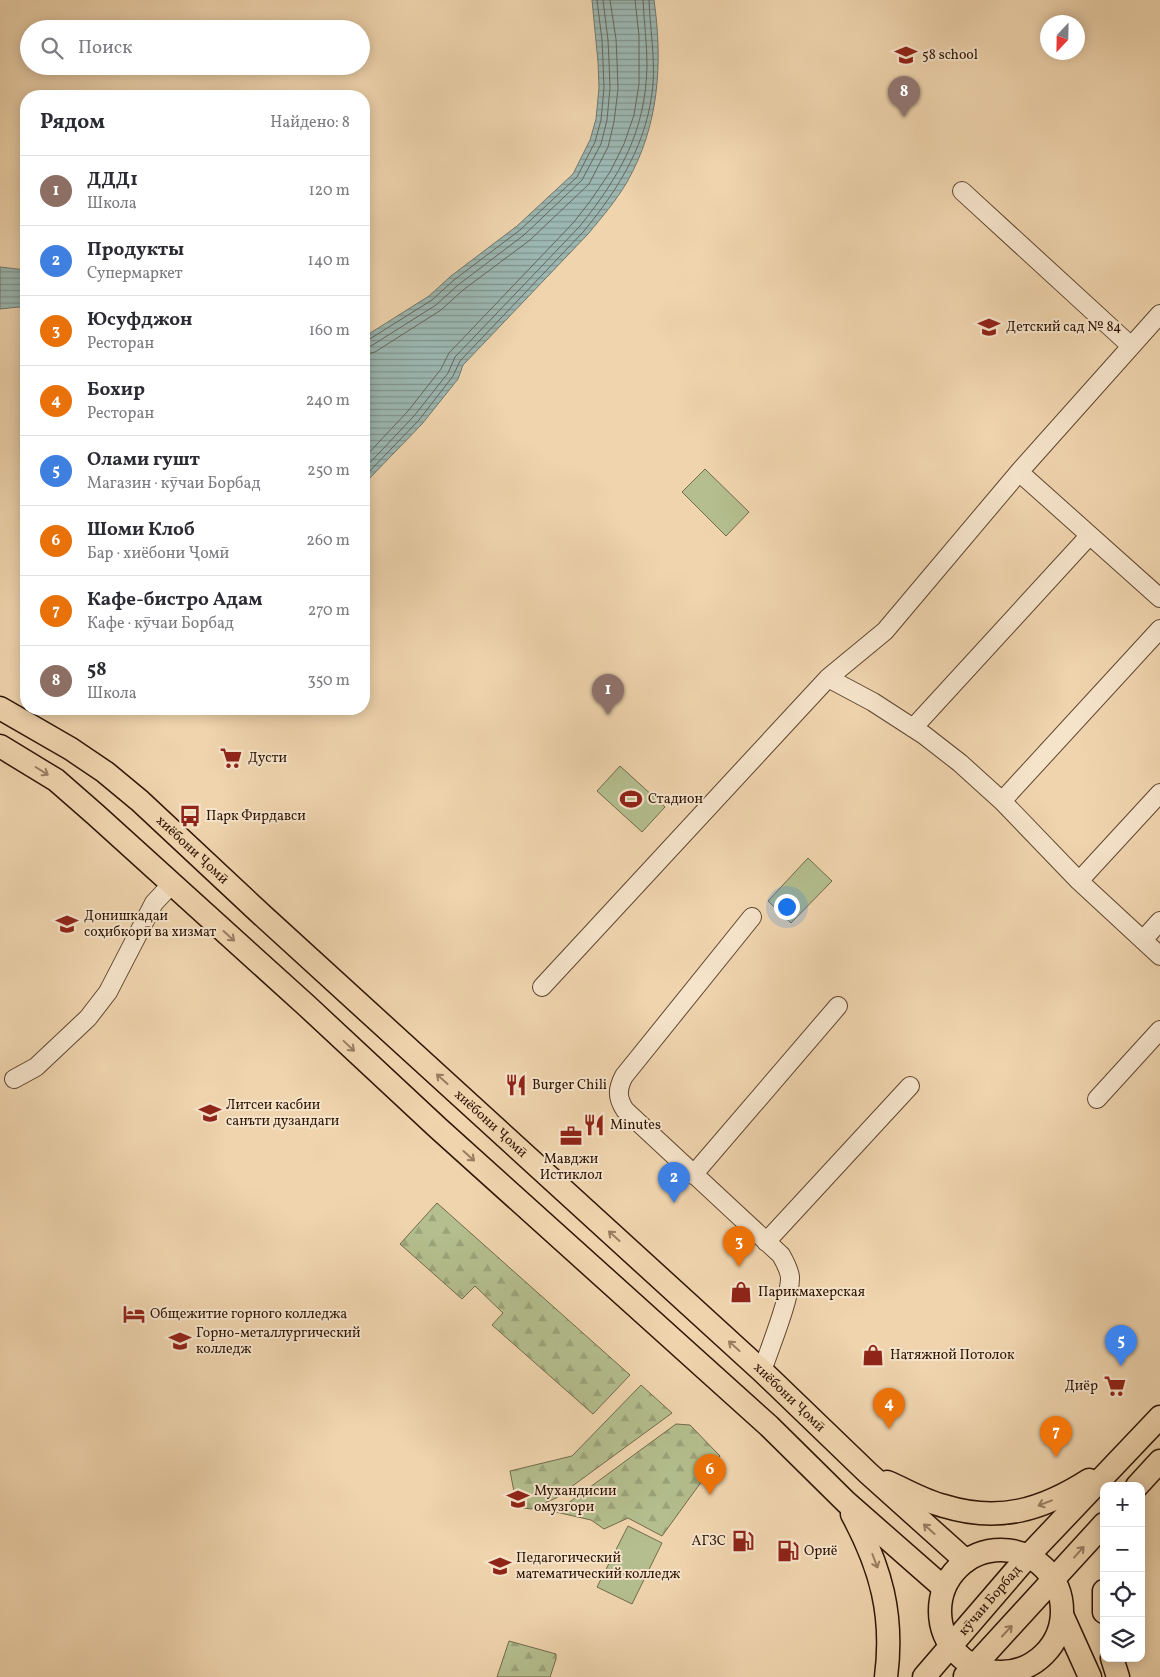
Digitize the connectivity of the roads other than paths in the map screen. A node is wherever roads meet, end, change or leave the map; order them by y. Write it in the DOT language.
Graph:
graph roads {
  1 [pos="962,191"];
  2 [pos="1158,319"];
  3 [pos="1131,346"];
  4 [pos="1019,472"];
  5 [pos="1089,536"];
  6 [pos="1160,598"];
  7 [pos="1160,629"];
  8 [pos="828,678"];
  9 [pos="0,708"];
  10 [pos="913,728"];
  11 [pos="0,746"];
  12 [pos="1160,793"];
  13 [pos="1002,801"];
  14 [pos="1079,881"];
  15 [pos="168,888"];
  16 [pos="752,917"];
  17 [pos="1160,921"];
  18 [pos="1143,940"];
  19 [pos="1160,956"];
  20 [pos="334,980"];
  21 [pos="542,987"];
  22 [pos="307,1006"];
  23 [pos="838,1006"];
  24 [pos="1160,1030"];
  25 [pos="14,1079"];
  26 [pos="910,1086"];
  27 [pos="1098,1099"];
  28 [pos="693,1175"];
  29 [pos="766,1242"];
  30 [pos="762,1371"];
  31 [pos="1160,1417"];
  32 [pos="1118,1462"];
  33 [pos="868,1473"];
  34 [pos="846,1502"];
  35 [pos="1101,1527"];
  36 [pos="1029,1555"];
  37 [pos="966,1561"];
  38 [pos="1054,1580"];
  39 [pos="944,1588"];
  40 [pos="1063,1617"];
  41 [pos="951,1647"];
  42 [pos="1113,1662"];
  43 [pos="983,1673"];
  44 [pos="886,1677"];
  45 [pos="924,1677"];
  46 [pos="1090,1677"];
  47 [pos="1118,1677"];
  1 -- 3 [label="street"];
  2 -- 3 [label="street"];
  3 -- 4 [label="street"];
  4 -- 5 [label="street"];
  4 -- 8 [label="street"];
  5 -- 6 [label="street"];
  5 -- 10 [label="street"];
  7 -- 13 [label="street"];
  8 -- 10 [label="street"];
  8 -- 21 [label="street"];
  9 -- 20 [label="main road, хиёбони Ҷомӣ"];
  10 -- 13 [label="street"];
  11 -- 22 [label="main road, one-way"];
  12 -- 14 [label="street"];
  13 -- 14 [label="street"];
  14 -- 18 [label="street"];
  15 -- 25 [label="street"];
  16 -- 28 [label="street"];
  17 -- 18 [label="street"];
  18 -- 19 [label="street"];
  20 -- 22 [label="main road"];
  30 -- 20 [label="main road, хиёбони Ҷомӣ, one-way"];
  22 -- 34 [label="main road, one-way"];
  23 -- 28 [label="street"];
  24 -- 27 [label="street"];
  26 -- 29 [label="street"];
  28 -- 29 [label="street"];
  29 -- 30 [label="street"];
  30 -- 33 [label="main road, хиёбони Ҷомӣ"];
  31 -- 32 [label="main road, кӯчаи Борбад"];
  32 -- 33 [label="main road, one-way"];
  32 -- 36 [label="main road, кӯчаи Борбад"];
  37 -- 33 [label="main road, хиёбони Ҷомӣ, one-way"];
  34 -- 39 [label="main road"];
  34 -- 44 [label="main road, one-way"];
  38 -- 35 [label="main road, one-way"];
  36 -- 37 [label="main road, кӯчаи Борбад"];
  36 -- 38 [label="main road, кӯчаи Борбад"];
  36 -- 41 [label="main road, кӯчаи Борбад"];
  37 -- 39 [label="main road, кӯчаи Борбад"];
  38 -- 40 [label="main road, кӯчаи Борбад"];
  43 -- 38 [label="main road, one-way"];
  39 -- 41 [label="main road, кӯчаи Борбад"];
  40 -- 43 [label="main road, кӯчаи Борбад"];
  40 -- 46 [label="main road"];
  41 -- 43 [label="main road, кӯчаи Борбад"];
  41 -- 45 [label="main road, кӯчаи Борбад"];
  42 -- 47 [label="main road"];
}
